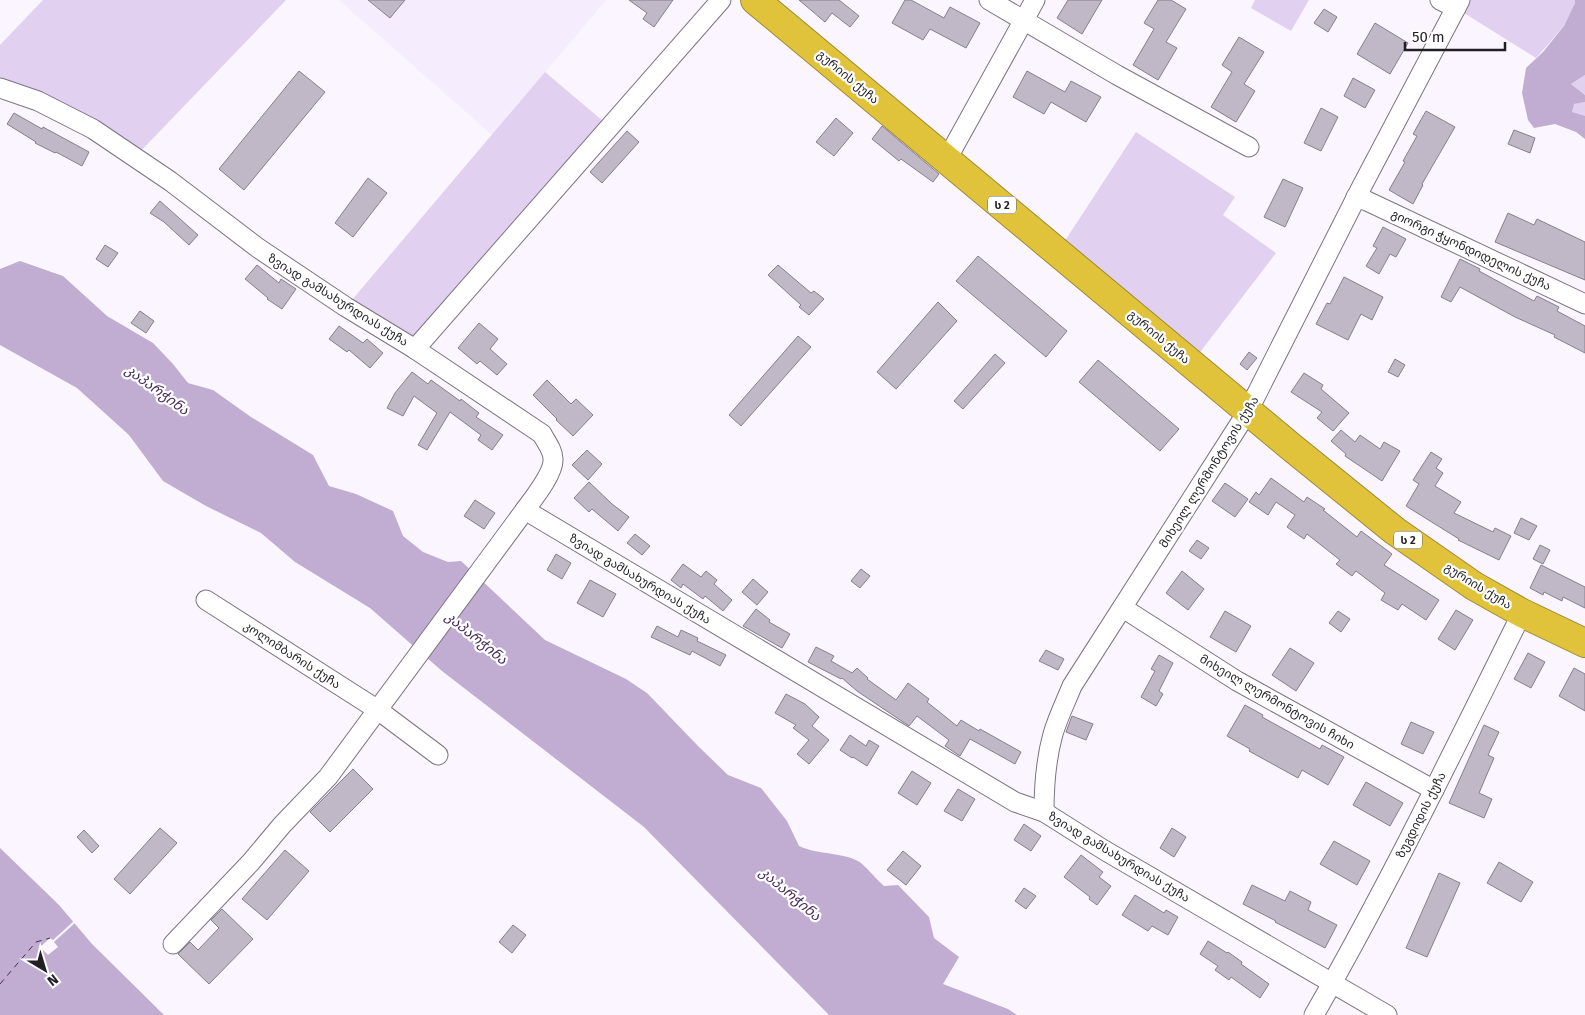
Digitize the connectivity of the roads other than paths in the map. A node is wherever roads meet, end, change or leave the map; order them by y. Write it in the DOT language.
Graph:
graph roads {
  1 [pos="721,0"];
  2 [pos="754,0"];
  3 [pos="989,0"];
  4 [pos="1035,0"];
  5 [pos="1452,3"];
  6 [pos="1024,20"];
  7 [pos="0,88"];
  8 [pos="1249,147"];
  9 [pos="947,159"];
  10 [pos="1356,198"];
  11 [pos="1585,304"];
  12 [pos="416,349"];
  13 [pos="1248,411"];
  14 [pos="524,510"];
  15 [pos="206,600"];
  16 [pos="1123,608"];
  17 [pos="1522,613"];
  18 [pos="1585,643"];
  19 [pos="378,710"];
  20 [pos="438,755"];
  21 [pos="1434,790"];
  22 [pos="1044,812"];
  23 [pos="174,944"];
  24 [pos="1333,982"];
  25 [pos="1314,1015"];
  26 [pos="1387,1015"];
  1 -- 12 [label="street"];
  2 -- 9 [label="highway, გურიის ქუჩა / ს 2"];
  3 -- 6 [label="street"];
  4 -- 6 [label="street"];
  5 -- 10 [label="street, მიხეილ ლერმონტოვის ქუჩა"];
  6 -- 8 [label="street"];
  6 -- 9 [label="street"];
  7 -- 12 [label="street, ზვიად გამსახურდიას ქუჩა"];
  9 -- 13 [label="highway, გურიის ქუჩა / ს 2"];
  10 -- 11 [label="street, გიორგი ჭყონდიდელის ქუჩა"];
  10 -- 13 [label="street, მიხეილ ლერმონტოვის ქუჩა"];
  12 -- 14 [label="street, ზვიად გამსახურდიას ქუჩა"];
  13 -- 16 [label="street, მიხეილ ლერმონტოვის ქუჩა"];
  13 -- 17 [label="highway, გურიის ქუჩა / ს 2"];
  14 -- 19 [label="street"];
  14 -- 22 [label="street, ზვიად გამსახურდიას ქუჩა"];
  15 -- 19 [label="street, კოლიმბარის ქუჩა"];
  16 -- 21 [label="street, მიხეილ ლერმონტოვის ჩიხი"];
  16 -- 22 [label="street, მიხეილ ლერმონტოვის ქუჩა"];
  17 -- 18 [label="highway, გურიის ქუჩა / ს 2"];
  17 -- 21 [label="street, ზუგდიდის ქუჩა"];
  19 -- 20 [label="street, კოლიმბარის ქუჩა"];
  19 -- 23 [label="street"];
  21 -- 24 [label="street, ზუგდიდის ქუჩა"];
  22 -- 24 [label="street, ზვიად გამსახურდიას ქუჩა"];
  24 -- 25 [label="street, ზუგდიდის ქუჩა"];
  24 -- 26 [label="street, ზვიად გამსახურდიას ქუჩა"];
}
